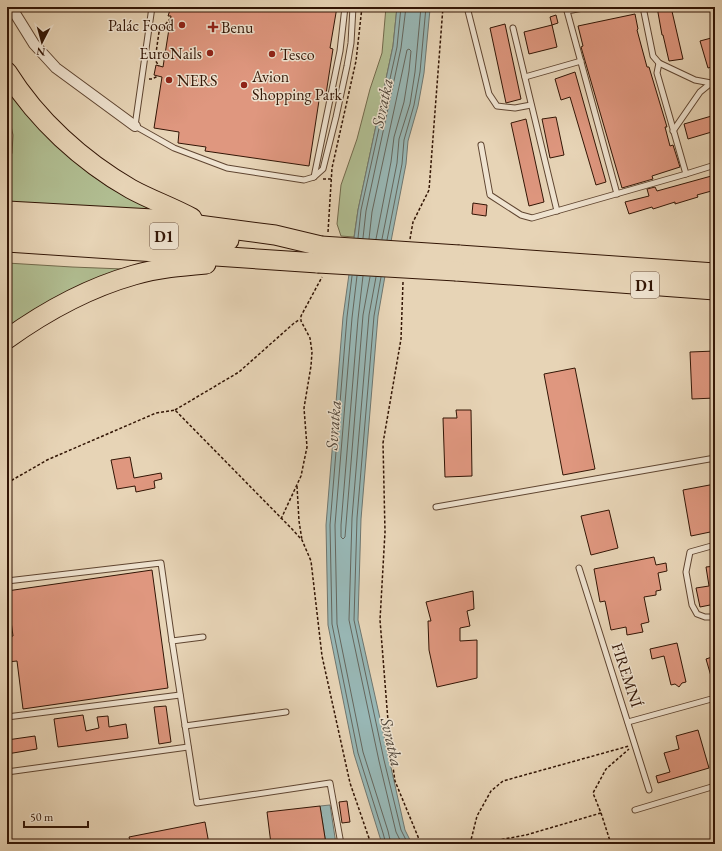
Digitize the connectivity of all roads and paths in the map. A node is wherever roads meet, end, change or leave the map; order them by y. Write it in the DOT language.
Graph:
graph roads {
  1 [pos="11,7"];
  2 [pos="152,7"];
  3 [pos="345,7"];
  4 [pos="353,7"];
  5 [pos="362,7"];
  6 [pos="444,7"];
  7 [pos="467,7"];
  8 [pos="588,7"];
  9 [pos="643,7"];
  10 [pos="170,19"];
  11 [pos="155,25"];
  12 [pos="513,28"];
  13 [pos="159,32"];
  14 [pos="581,62"];
  15 [pos="659,63"];
  16 [pos="159,66"];
  17 [pos="7,72"];
  18 [pos="158,76"];
  19 [pos="525,77"];
  20 [pos="142,78"];
  21 [pos="713,83"];
  22 [pos="531,105"];
  23 [pos="135,126"];
  24 [pos="673,131"];
  25 [pos="481,145"];
  26 [pos="715,165"];
  27 [pos="686,174"];
  28 [pos="314,177"];
  29 [pos="616,194"];
  30 [pos="7,211"];
  31 [pos="557,211"];
  32 [pos="206,225"];
  33 [pos="7,226"];
  34 [pos="7,242"];
  35 [pos="409,245"];
  36 [pos="322,255"];
  37 [pos="268,259"];
  38 [pos="457,263"];
  39 [pos="715,273"];
  40 [pos="403,282"];
  41 [pos="715,290"];
  42 [pos="300,319"];
  43 [pos="7,339"];
  44 [pos="175,410"];
  45 [pos="715,458"];
  46 [pos="7,483"];
  47 [pos="297,486"];
  48 [pos="436,507"];
  49 [pos="281,519"];
  50 [pos="302,540"];
  51 [pos="715,545"];
  52 [pos="579,568"];
  53 [pos="7,581"];
  54 [pos="715,617"];
  55 [pos="203,637"];
  56 [pos="172,641"];
  57 [pos="180,695"];
  58 [pos="715,698"];
  59 [pos="286,712"];
  60 [pos="7,718"];
  61 [pos="628,722"];
  62 [pos="185,726"];
  63 [pos="635,744"];
  64 [pos="188,747"];
  65 [pos="7,772"];
  66 [pos="715,786"];
  67 [pos="649,790"];
  68 [pos="635,810"];
  69 [pos="600,813"];
  70 [pos="341,844"];
  71 [pos="371,844"];
  72 [pos="421,844"];
  73 [pos="470,844"];
  74 [pos="477,844"];
  75 [pos="611,844"];
  1 -- 23 [label="street"];
  2 -- 20 [label="lane"];
  3 -- 28 [label="lane"];
  4 -- 28 [label="lane"];
  5 -- 36 [label="path"];
  6 -- 35 [label="path"];
  7 -- 22 [label="lane"];
  8 -- 14 [label="lane"];
  9 -- 15 [label="lane"];
  10 -- 13 [label="path"];
  11 -- 13 [label="path"];
  12 -- 19 [label="lane"];
  13 -- 16 [label="path"];
  14 -- 19 [label="lane"];
  14 -- 29 [label="lane"];
  15 -- 21 [label="lane"];
  15 -- 24 [label="lane"];
  17 -- 32 [label="highway"];
  18 -- 20 [label="path"];
  19 -- 22 [label="lane"];
  20 -- 23 [label="lane"];
  21 -- 24 [label="lane"];
  22 -- 31 [label="lane"];
  23 -- 28 [label="lane"];
  24 -- 27 [label="lane"];
  25 -- 31 [label="lane"];
  26 -- 27 [label="lane"];
  27 -- 29 [label="lane"];
  29 -- 31 [label="lane"];
  30 -- 32 [label="highway"];
  32 -- 36 [label="highway"];
  33 -- 36 [label="highway, D1"];
  34 -- 37 [label="highway, D1"];
  36 -- 37 [label="highway, D1"];
  36 -- 38 [label="highway, D1, bridge"];
  36 -- 42 [label="path"];
  37 -- 43 [label="highway"];
  38 -- 39 [label="highway, D1"];
  38 -- 41 [label="highway, D1"];
  40 -- 72 [label="path"];
  42 -- 44 [label="path"];
  42 -- 47 [label="path"];
  44 -- 46 [label="path"];
  44 -- 49 [label="path"];
  45 -- 48 [label="lane"];
  47 -- 49 [label="path"];
  47 -- 50 [label="path"];
  49 -- 50 [label="path"];
  50 -- 71 [label="path"];
  51 -- 54 [label="lane"];
  52 -- 61 [label="lane, FIREMNÍ"];
  53 -- 56 [label="lane"];
  55 -- 56 [label="lane"];
  56 -- 57 [label="lane"];
  57 -- 60 [label="lane"];
  57 -- 62 [label="lane"];
  58 -- 61 [label="lane"];
  59 -- 62 [label="lane"];
  61 -- 63 [label="lane, FIREMNÍ"];
  62 -- 64 [label="lane"];
  63 -- 67 [label="lane, FIREMNÍ"];
  63 -- 69 [label="path"];
  63 -- 73 [label="path"];
  64 -- 65 [label="lane"];
  64 -- 70 [label="lane"];
  66 -- 68 [label="lane"];
  69 -- 74 [label="path"];
  69 -- 75 [label="path"];
}
